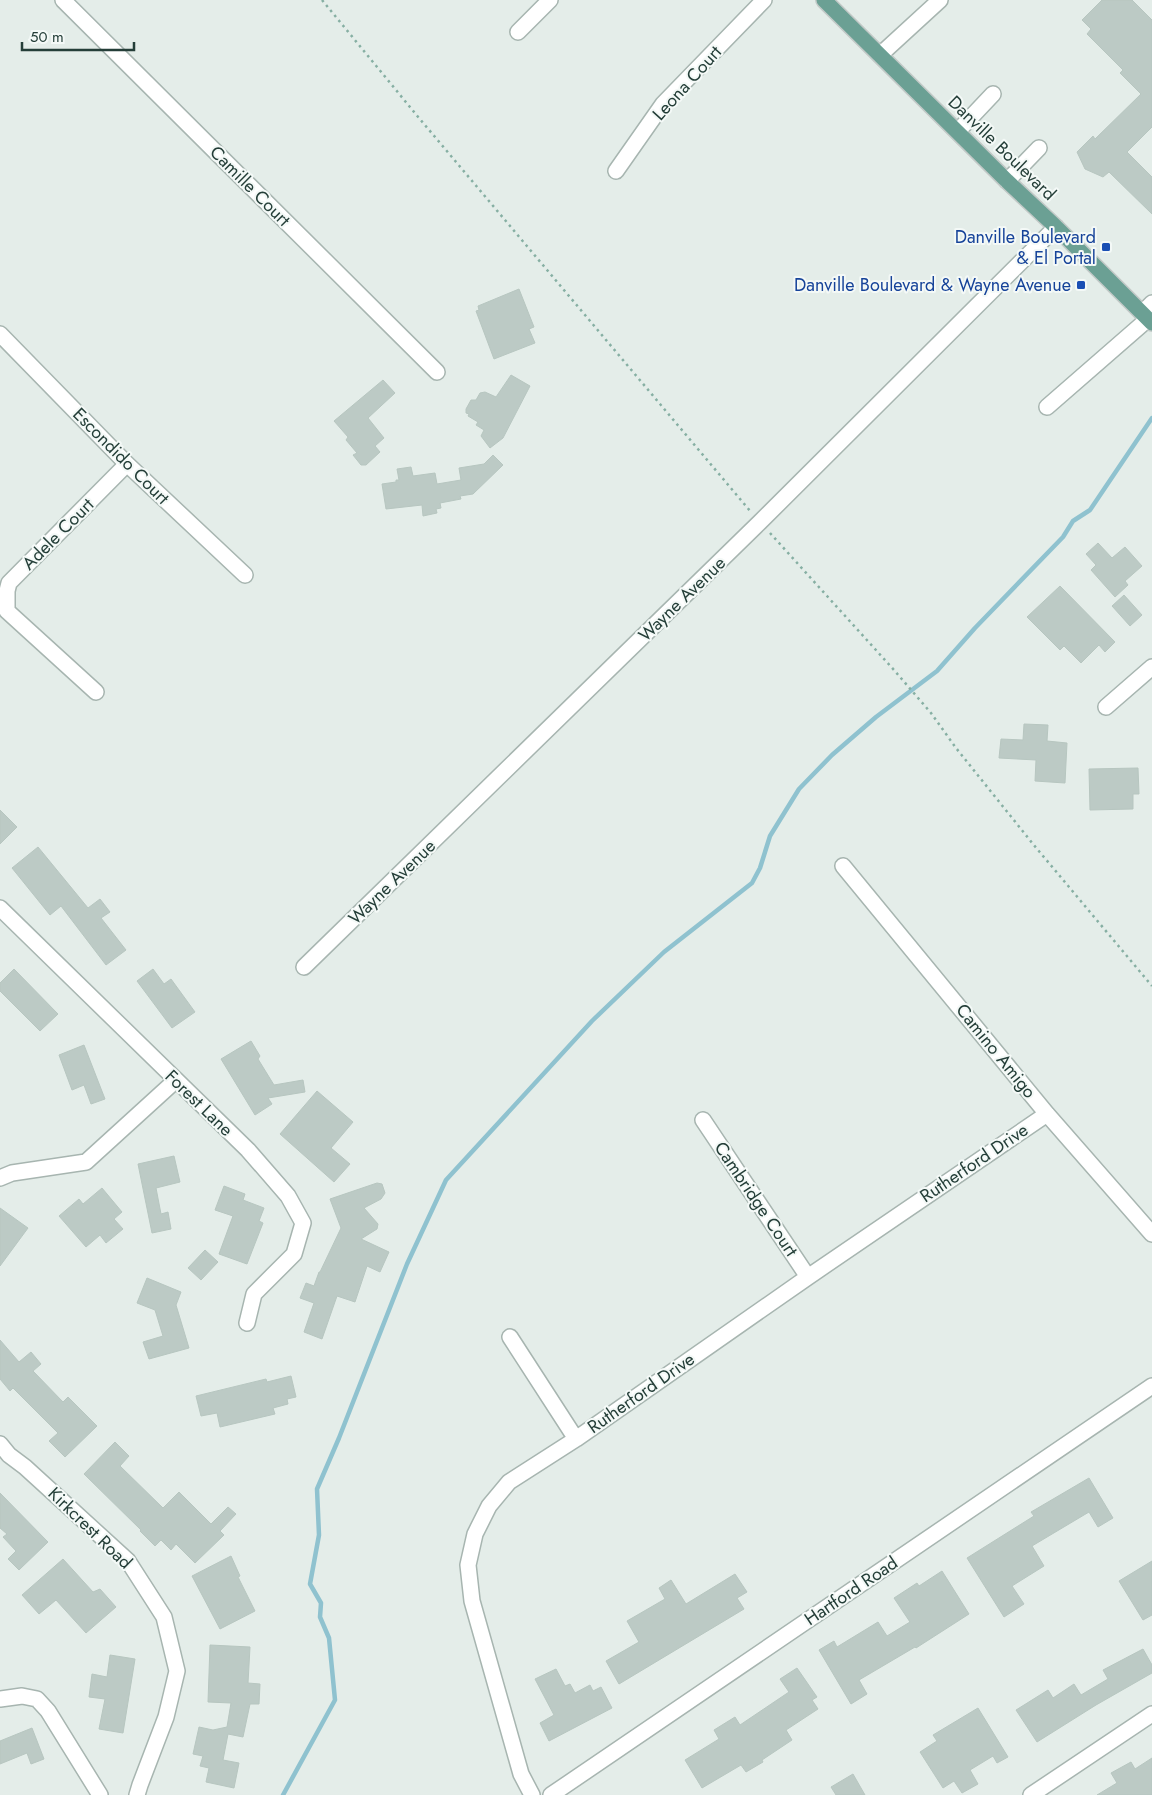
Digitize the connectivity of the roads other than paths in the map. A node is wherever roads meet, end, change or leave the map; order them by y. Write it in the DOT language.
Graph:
graph roads {
  1 [pos="63,0"];
  2 [pos="550,0"];
  3 [pos="764,0"];
  4 [pos="824,0"];
  5 [pos="940,0"];
  6 [pos="518,32"];
  7 [pos="880,55"];
  8 [pos="993,94"];
  9 [pos="958,131"];
  10 [pos="1039,148"];
  11 [pos="616,171"];
  12 [pos="1007,181"];
  13 [pos="1056,227"];
  14 [pos="1148,314"];
  15 [pos="0,334"];
  16 [pos="437,372"];
  17 [pos="1047,407"];
  18 [pos="127,464"];
  19 [pos="245,575"];
  20 [pos="1152,667"];
  21 [pos="96,692"];
  22 [pos="1106,707"];
  23 [pos="843,866"];
  24 [pos="0,908"];
  25 [pos="304,967"];
  26 [pos="175,1081"];
  27 [pos="1047,1114"];
  28 [pos="703,1120"];
  29 [pos="0,1178"];
  30 [pos="1152,1234"];
  31 [pos="808,1277"];
  32 [pos="247,1323"];
  33 [pos="510,1337"];
  34 [pos="1152,1386"];
  35 [pos="576,1439"];
  36 [pos="3,1454"];
  37 [pos="0,1699"];
  38 [pos="1152,1714"];
  39 [pos="100,1795"];
  40 [pos="137,1795"];
  41 [pos="532,1795"];
  42 [pos="551,1795"];
  43 [pos="1031,1795"];
  1 -- 16 [label="street, Camille Court"];
  2 -- 6 [label="street"];
  3 -- 11 [label="street, Leona Court"];
  4 -- 7 [label="main road, Danville Boulevard"];
  5 -- 7 [label="street"];
  7 -- 9 [label="main road, Danville Boulevard"];
  8 -- 9 [label="street"];
  9 -- 12 [label="main road, Danville Boulevard"];
  10 -- 12 [label="street"];
  12 -- 13 [label="main road, Danville Boulevard"];
  13 -- 14 [label="main road, Danville Boulevard"];
  13 -- 25 [label="street, Wayne Avenue"];
  14 -- 17 [label="street"];
  15 -- 18 [label="street, Escondido Court"];
  18 -- 19 [label="street, Escondido Court"];
  18 -- 21 [label="street, Adele Court"];
  20 -- 22 [label="street"];
  23 -- 27 [label="street, Camino Amigo"];
  24 -- 26 [label="street, Forest Lane"];
  26 -- 29 [label="street"];
  26 -- 32 [label="street, Forest Lane"];
  27 -- 30 [label="street, Camino Amigo"];
  27 -- 31 [label="street, Rutherford Drive"];
  28 -- 31 [label="street, Cambridge Court"];
  31 -- 35 [label="street, Rutherford Drive"];
  33 -- 35 [label="street"];
  34 -- 42 [label="street, Hartford Road"];
  35 -- 41 [label="street, Rutherford Drive"];
  36 -- 40 [label="street, Kirkcrest Road"];
  37 -- 39 [label="street"];
  38 -- 43 [label="street"];
}
